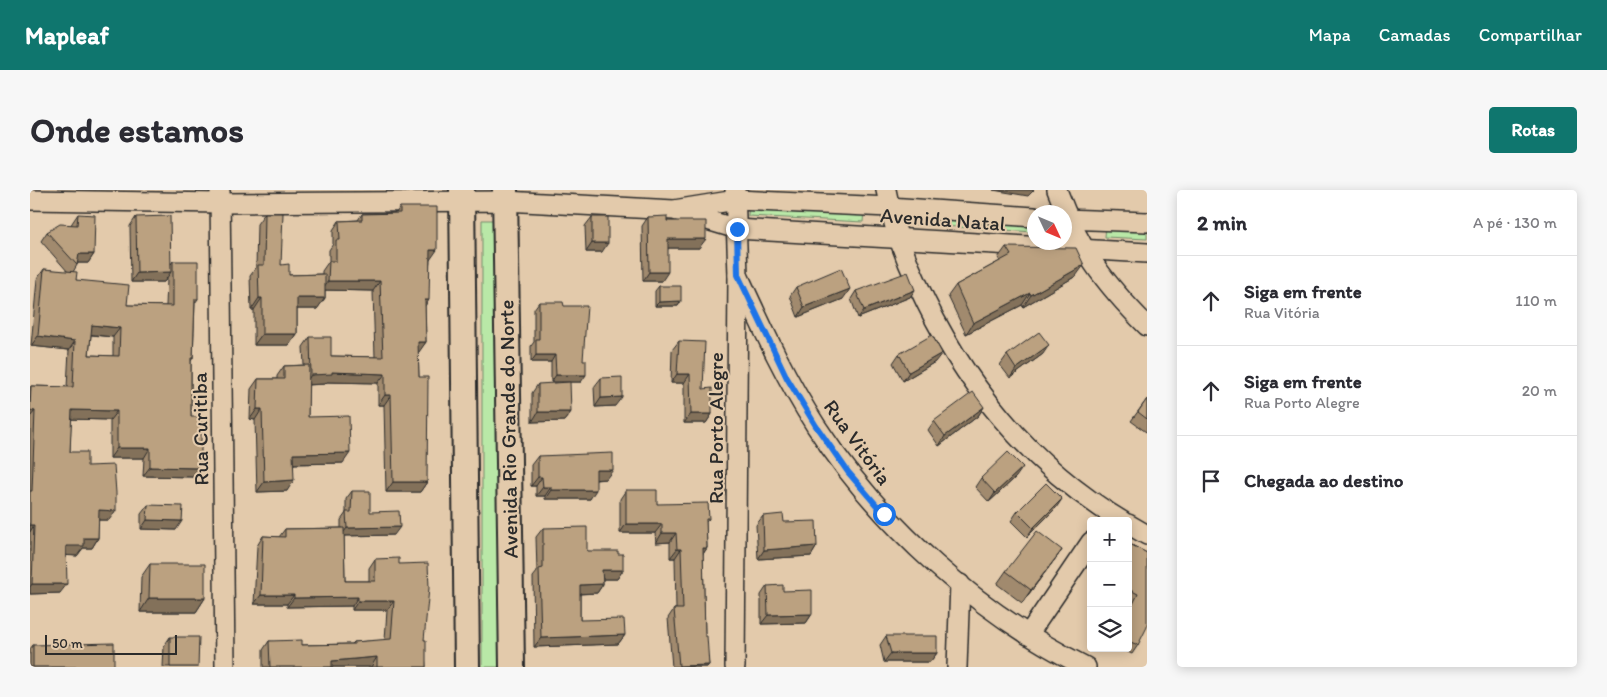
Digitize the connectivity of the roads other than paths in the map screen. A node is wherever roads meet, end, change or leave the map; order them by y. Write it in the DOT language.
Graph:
graph roads {
  1 [pos="1057,190"];
  2 [pos="736,195"];
  3 [pos="220,196"];
  4 [pos="462,196"];
  5 [pos="505,196"];
  6 [pos="888,198"];
  7 [pos="30,200"];
  8 [pos="1062,205"];
  9 [pos="674,210"];
  10 [pos="1027,216"];
  11 [pos="1072,219"];
  12 [pos="1147,222"];
  13 [pos="737,229"];
  14 [pos="1072,230"];
  15 [pos="898,238"];
  16 [pos="1083,250"];
  17 [pos="1147,253"];
  18 [pos="738,275"];
  19 [pos="1147,326"];
  20 [pos="1111,517"];
  21 [pos="1132,526"];
  22 [pos="1147,535"];
  23 [pos="1087,548"];
  24 [pos="960,584"];
  25 [pos="1028,635"];
  26 [pos="225,667"];
  27 [pos="467,667"];
  28 [pos="512,667"];
  29 [pos="736,667"];
  30 [pos="958,667"];
  31 [pos="1086,667"];
  1 -- 8 [label="street"];
  2 -- 6 [label="street, Avenida Natal"];
  2 -- 9 [label="street, Avenida Natal"];
  2 -- 13 [label="street, Rua Porto Alegre"];
  3 -- 4 [label="street"];
  3 -- 7 [label="street"];
  3 -- 26 [label="street, Rua Curitiba"];
  4 -- 5 [label="street"];
  4 -- 27 [label="main road, Avenida Rio Grande do Norte"];
  5 -- 9 [label="street"];
  5 -- 28 [label="main road, Avenida Rio Grande do Norte"];
  6 -- 10 [label="street, Avenida Natal"];
  6 -- 15 [label="street"];
  9 -- 13 [label="street, Avenida Natal"];
  11 -- 12 [label="street"];
  13 -- 15 [label="street, Avenida Natal"];
  13 -- 18 [label="street, Rua Porto Alegre"];
  14 -- 16 [label="street"];
  15 -- 16 [label="street, Avenida Natal"];
  15 -- 20 [label="street"];
  16 -- 17 [label="street, Avenida Natal"];
  16 -- 19 [label="street"];
  18 -- 24 [label="street, Rua Vitória"];
  18 -- 29 [label="street, Rua Porto Alegre"];
  21 -- 22 [label="street"];
  23 -- 25 [label="street"];
  24 -- 25 [label="street, Rua Vitória"];
  24 -- 30 [label="street"];
  25 -- 31 [label="street, Rua Vitória"];
}
